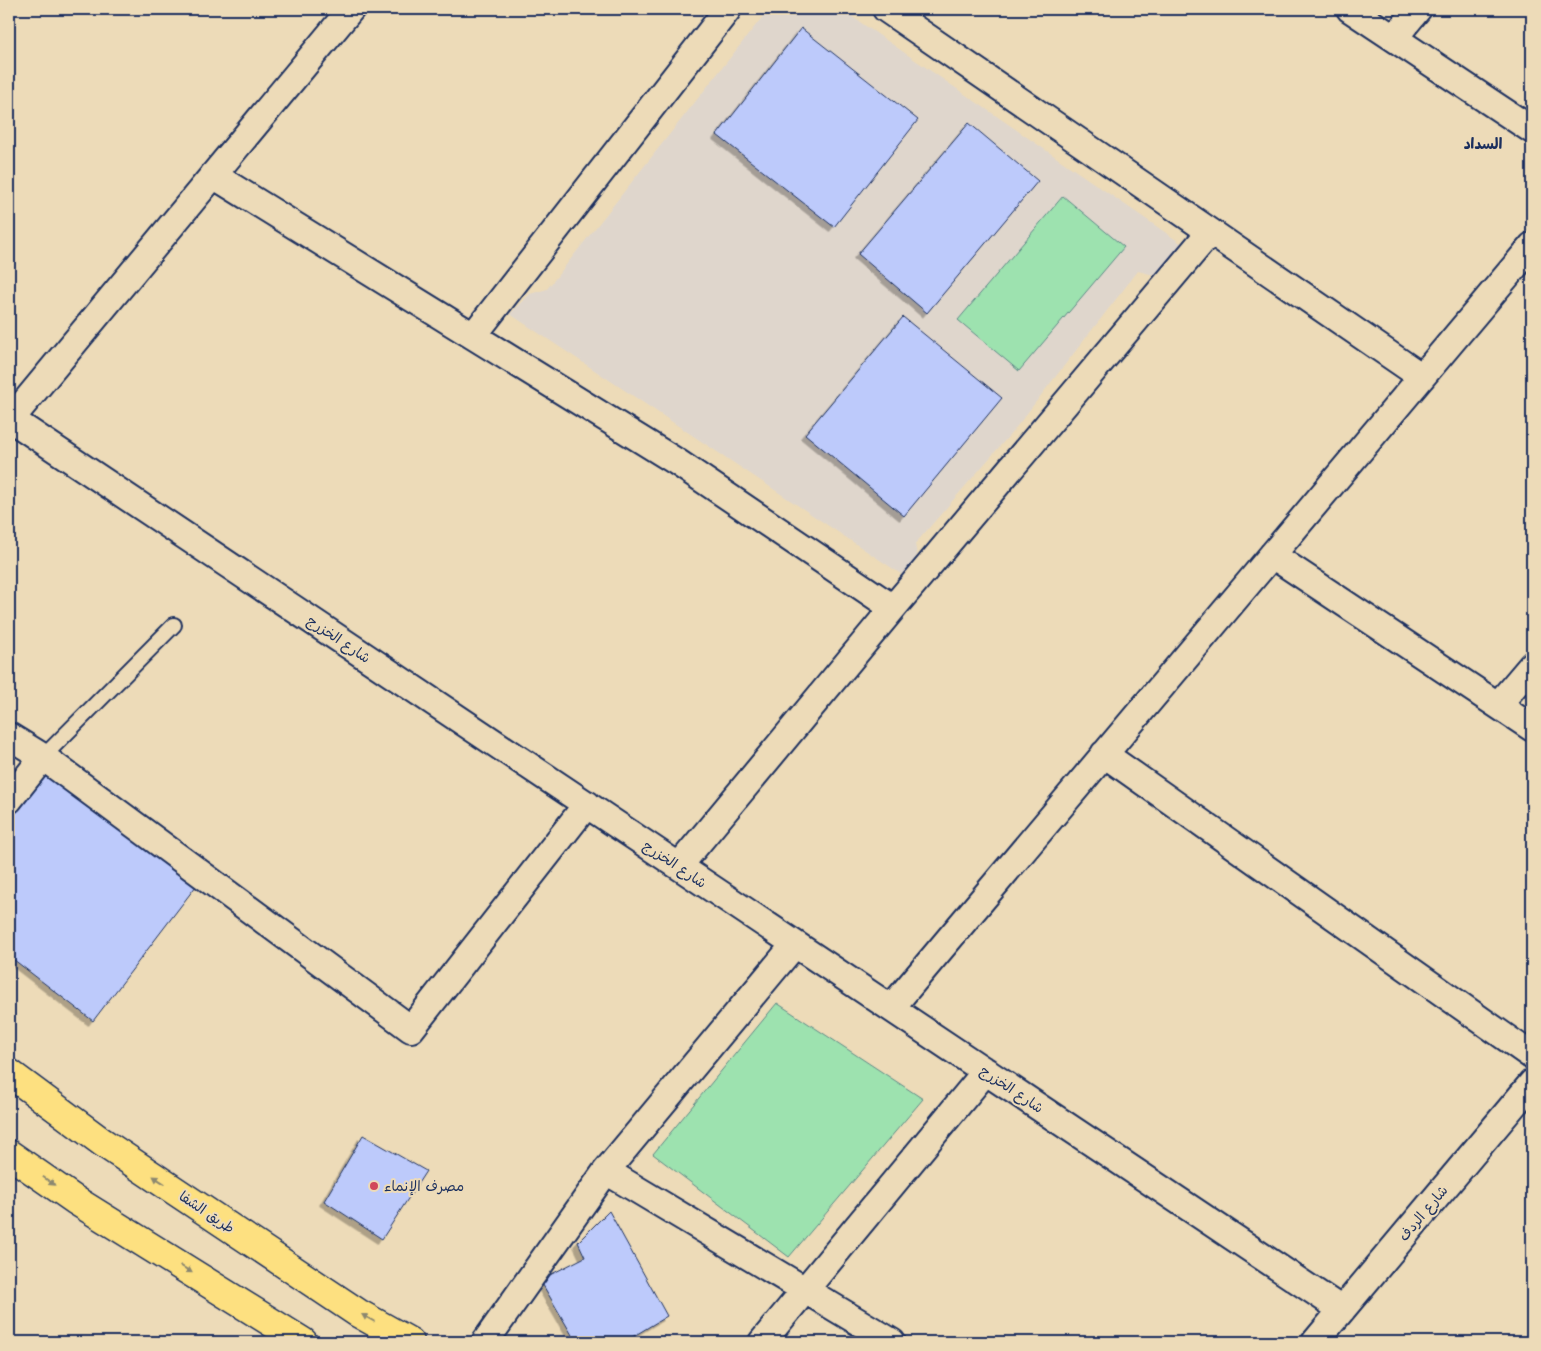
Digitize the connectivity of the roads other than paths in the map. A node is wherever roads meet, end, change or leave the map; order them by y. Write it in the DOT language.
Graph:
graph roads {
  1 [pos="351,9"];
  2 [pos="728,9"];
  3 [pos="886,9"];
  4 [pos="1350,9"];
  5 [pos="1418,9"];
  6 [pos="1394,38"];
  7 [pos="1532,130"];
  8 [pos="213,175"];
  9 [pos="1210,232"];
  10 [pos="1532,246"];
  11 [pos="473,336"];
  12 [pos="1422,377"];
  13 [pos="10,418"];
  14 [pos="1272,555"];
  15 [pos="893,608"];
  16 [pos="174,625"];
  17 [pos="1532,665"];
  18 [pos="1498,705"];
  19 [pos="1532,728"];
  20 [pos="9,736"];
  21 [pos="1104,754"];
  22 [pos="44,757"];
  23 [pos="9,800"];
  24 [pos="587,804"];
  25 [pos="679,866"];
  26 [pos="795,944"];
  27 [pos="891,1008"];
  28 [pos="1532,1056"];
  29 [pos="986,1072"];
  30 [pos="9,1074"];
  31 [pos="1532,1083"];
  32 [pos="9,1154"];
  33 [pos="606,1171"];
  34 [pos="805,1290"];
  35 [pos="1342,1310"];
  36 [pos="303,1342"];
  37 [pos="410,1342"];
  38 [pos="485,1342"];
  39 [pos="762,1342"];
  40 [pos="892,1342"];
  41 [pos="1315,1342"];
  1 -- 8 [label="street"];
  2 -- 11 [label="street"];
  3 -- 9 [label="street"];
  4 -- 6 [label="street"];
  5 -- 6 [label="street"];
  6 -- 7 [label="street"];
  8 -- 11 [label="street"];
  8 -- 13 [label="street"];
  9 -- 12 [label="street"];
  9 -- 15 [label="street"];
  10 -- 12 [label="street"];
  11 -- 15 [label="street"];
  12 -- 14 [label="street"];
  13 -- 24 [label="street, شارع الخزرج"];
  14 -- 18 [label="street"];
  14 -- 21 [label="street"];
  15 -- 25 [label="street"];
  16 -- 22 [label="lane"];
  17 -- 18 [label="street"];
  18 -- 19 [label="street"];
  20 -- 22 [label="street"];
  21 -- 27 [label="street"];
  21 -- 28 [label="street"];
  22 -- 23 [label="street"];
  22 -- 24 [label="street"];
  24 -- 25 [label="street, شارع الخزرج"];
  25 -- 26 [label="street, شارع الخزرج"];
  26 -- 27 [label="street, شارع الخزرج"];
  26 -- 33 [label="street"];
  27 -- 29 [label="street, شارع الخزرج"];
  29 -- 34 [label="street"];
  29 -- 35 [label="street, شارع الخزرج"];
  37 -- 30 [label="main road, طريق الشفا, one-way"];
  31 -- 35 [label="street, شارع الردف"];
  32 -- 36 [label="main road, one-way"];
  33 -- 34 [label="street"];
  33 -- 38 [label="street"];
  34 -- 39 [label="street"];
  34 -- 40 [label="street"];
  35 -- 41 [label="street, شارع الردف"];
}
